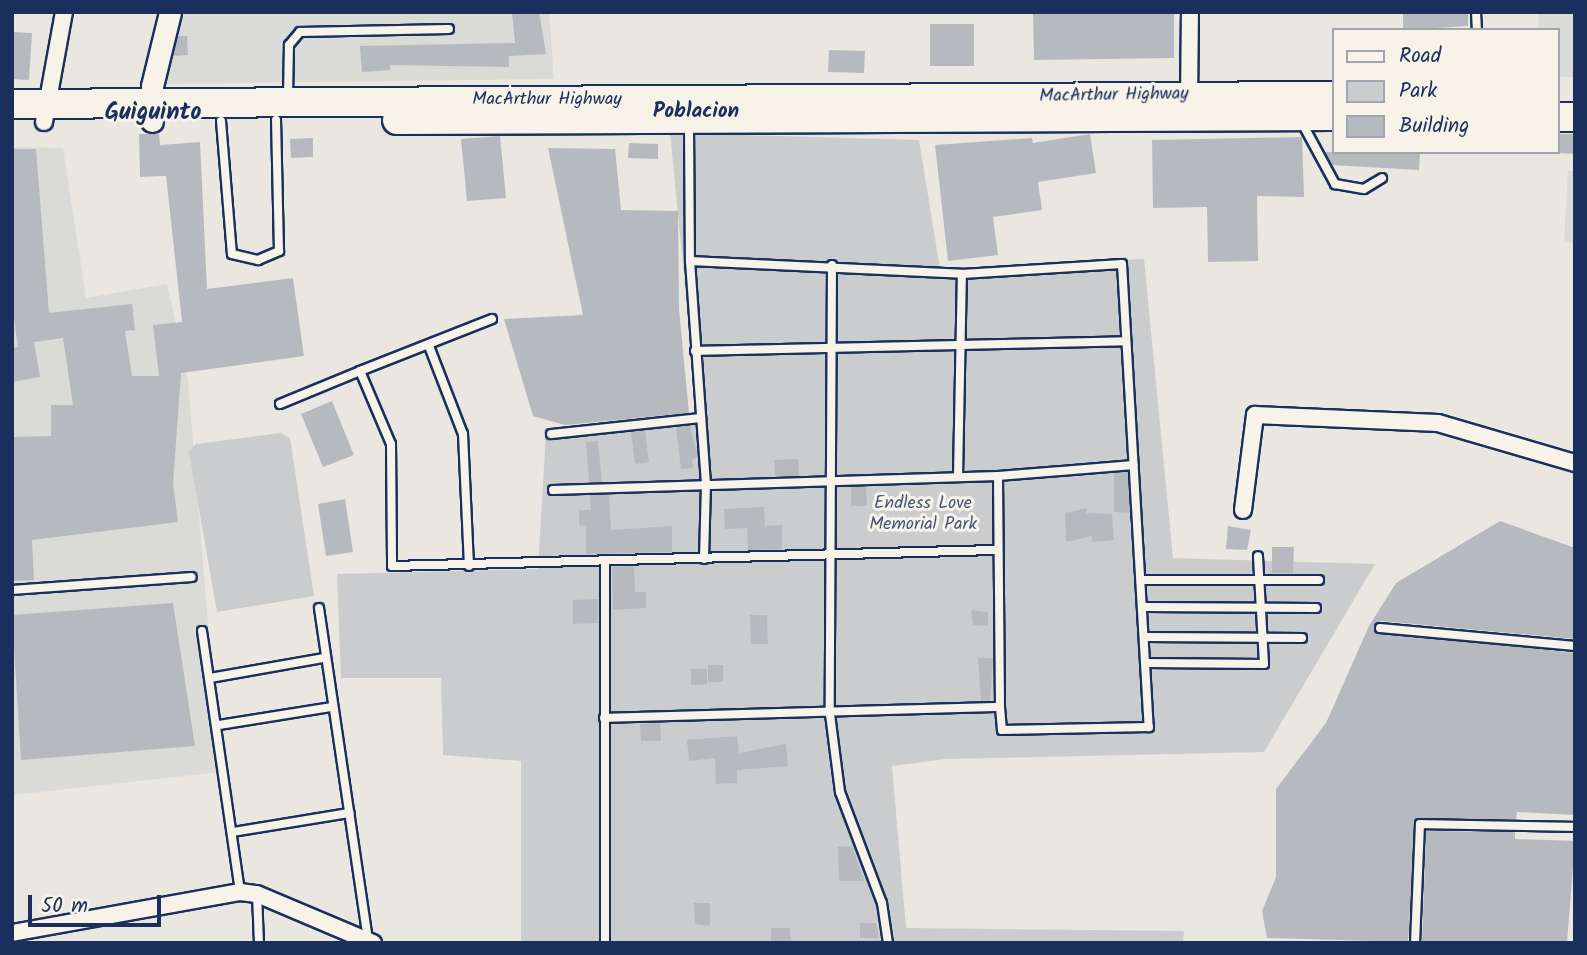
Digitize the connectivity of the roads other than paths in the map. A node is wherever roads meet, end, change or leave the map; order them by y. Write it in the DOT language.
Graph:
graph roads {
  1 [pos="64,12"];
  2 [pos="170,12"];
  3 [pos="1190,12"];
  4 [pos="449,29"];
  5 [pos="1332,96"];
  6 [pos="12,104"];
  7 [pos="1189,106"];
  8 [pos="282,111"];
  9 [pos="152,112"];
  10 [pos="44,113"];
  11 [pos="1298,116"];
  12 [pos="1332,116"];
  13 [pos="690,120"];
  14 [pos="221,121"];
  15 [pos="12,122"];
  16 [pos="1382,178"];
  17 [pos="690,261"];
  18 [pos="832,265"];
  19 [pos="962,274"];
  20 [pos="492,319"];
  21 [pos="1122,341"];
  22 [pos="429,346"];
  23 [pos="960,348"];
  24 [pos="833,350"];
  25 [pos="695,351"];
  26 [pos="360,371"];
  27 [pos="280,404"];
  28 [pos="701,418"];
  29 [pos="551,434"];
  30 [pos="1575,463"];
  31 [pos="1134,465"];
  32 [pos="998,476"];
  33 [pos="958,477"];
  34 [pos="832,480"];
  35 [pos="706,483"];
  36 [pos="553,490"];
  37 [pos="1243,510"];
  38 [pos="996,550"];
  39 [pos="834,553"];
  40 [pos="1258,556"];
  41 [pos="704,559"];
  42 [pos="605,561"];
  43 [pos="469,566"];
  44 [pos="192,577"];
  45 [pos="1143,580"];
  46 [pos="1260,580"];
  47 [pos="1319,580"];
  48 [pos="12,590"];
  49 [pos="1145,607"];
  50 [pos="1261,607"];
  51 [pos="319,608"];
  52 [pos="1316,608"];
  53 [pos="1380,628"];
  54 [pos="202,631"];
  55 [pos="1146,637"];
  56 [pos="1262,638"];
  57 [pos="1302,638"];
  58 [pos="1575,646"];
  59 [pos="324,658"];
  60 [pos="1147,663"];
  61 [pos="210,678"];
  62 [pos="331,707"];
  63 [pos="1000,707"];
  64 [pos="830,714"];
  65 [pos="604,718"];
  66 [pos="219,725"];
  67 [pos="348,813"];
  68 [pos="1575,827"];
  69 [pos="233,832"];
  70 [pos="249,893"];
  71 [pos="12,933"];
  72 [pos="370,942"];
  73 [pos="259,943"];
  74 [pos="606,943"];
  75 [pos="888,943"];
  76 [pos="1415,943"];
  1 -- 10 [label="street"];
  2 -- 9 [label="street"];
  3 -- 7 [label="street"];
  4 -- 8 [label="lane"];
  5 -- 7 [label="highway, MacArthur Highway"];
  6 -- 10 [label="highway, MacArthur Highway"];
  7 -- 8 [label="highway, MacArthur Highway"];
  7 -- 11 [label="highway, MacArthur Highway"];
  7 -- 13 [label="highway, MacArthur Highway"];
  8 -- 9 [label="highway, MacArthur Highway"];
  8 -- 13 [label="highway, MacArthur Highway"];
  8 -- 14 [label="highway, MacArthur Highway"];
  8 -- 14 [label="lane"];
  9 -- 10 [label="highway, MacArthur Highway"];
  9 -- 14 [label="highway, MacArthur Highway"];
  10 -- 15 [label="highway, MacArthur Highway"];
  11 -- 12 [label="highway, MacArthur Highway"];
  11 -- 16 [label="lane"];
  13 -- 17 [label="lane"];
  17 -- 18 [label="lane"];
  17 -- 25 [label="lane"];
  18 -- 19 [label="lane"];
  18 -- 24 [label="lane"];
  19 -- 21 [label="lane"];
  19 -- 23 [label="lane"];
  20 -- 22 [label="lane"];
  21 -- 23 [label="lane"];
  21 -- 31 [label="lane"];
  22 -- 26 [label="lane"];
  22 -- 43 [label="lane"];
  23 -- 24 [label="lane"];
  23 -- 33 [label="lane"];
  24 -- 25 [label="lane"];
  24 -- 34 [label="lane"];
  25 -- 28 [label="lane"];
  26 -- 27 [label="lane"];
  26 -- 43 [label="lane"];
  28 -- 29 [label="lane"];
  28 -- 35 [label="lane"];
  30 -- 37 [label="street"];
  31 -- 32 [label="lane"];
  31 -- 45 [label="lane"];
  32 -- 33 [label="lane"];
  32 -- 38 [label="lane"];
  33 -- 34 [label="lane"];
  34 -- 35 [label="lane"];
  34 -- 39 [label="lane"];
  35 -- 36 [label="lane"];
  35 -- 41 [label="lane"];
  38 -- 39 [label="lane"];
  38 -- 63 [label="lane"];
  39 -- 41 [label="lane"];
  39 -- 64 [label="lane"];
  40 -- 46 [label="lane"];
  41 -- 42 [label="lane"];
  42 -- 43 [label="lane"];
  42 -- 65 [label="lane"];
  44 -- 48 [label="lane"];
  45 -- 46 [label="lane"];
  45 -- 49 [label="lane"];
  46 -- 47 [label="lane"];
  46 -- 50 [label="lane"];
  49 -- 50 [label="lane"];
  49 -- 55 [label="lane"];
  50 -- 52 [label="lane"];
  50 -- 56 [label="lane"];
  51 -- 59 [label="lane"];
  53 -- 58 [label="lane"];
  54 -- 61 [label="lane"];
  55 -- 56 [label="lane"];
  55 -- 60 [label="lane"];
  56 -- 57 [label="lane"];
  56 -- 60 [label="lane"];
  59 -- 61 [label="lane"];
  59 -- 62 [label="lane"];
  60 -- 63 [label="lane"];
  61 -- 66 [label="lane"];
  62 -- 66 [label="lane"];
  62 -- 67 [label="lane"];
  63 -- 64 [label="lane"];
  64 -- 65 [label="lane"];
  64 -- 75 [label="lane"];
  65 -- 74 [label="lane"];
  66 -- 69 [label="lane"];
  67 -- 69 [label="lane"];
  67 -- 72 [label="lane"];
  68 -- 76 [label="lane"];
  69 -- 70 [label="lane"];
  70 -- 71 [label="street"];
  70 -- 72 [label="street"];
  70 -- 73 [label="lane"];
}
